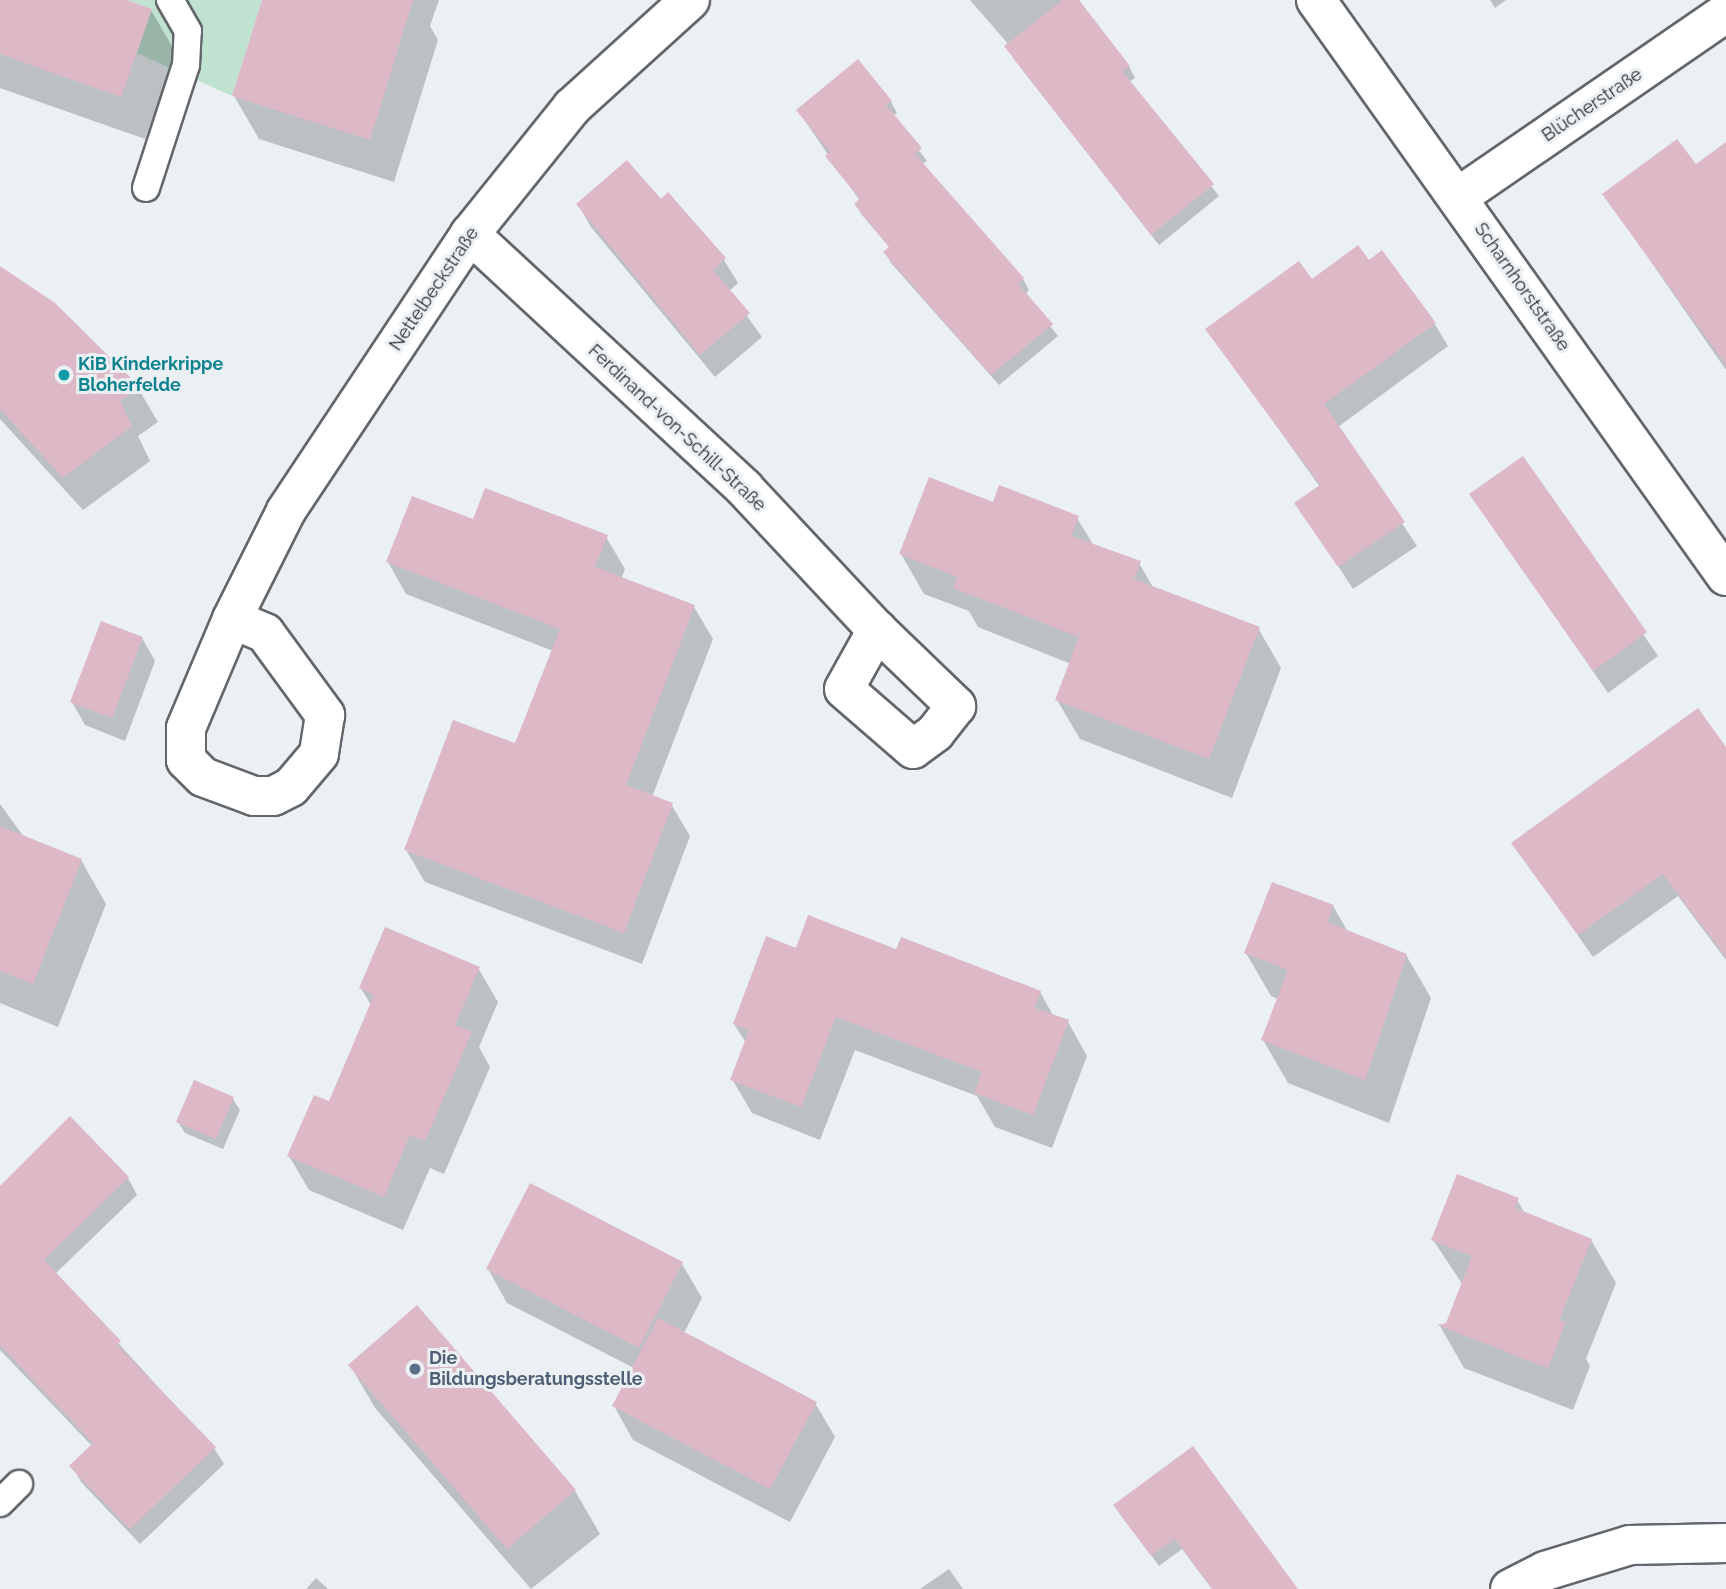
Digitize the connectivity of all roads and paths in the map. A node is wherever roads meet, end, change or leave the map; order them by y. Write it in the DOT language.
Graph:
graph roads {
  1 [pos="170,0"];
  2 [pos="690,0"];
  3 [pos="1316,0"];
  4 [pos="1726,13"];
  5 [pos="146,188"];
  6 [pos="1458,197"];
  7 [pos="470,234"];
  8 [pos="1726,576"];
  9 [pos="232,619"];
  10 [pos="877,630"];
  11 [pos="19,1484"];
  12 [pos="0,1503"];
  13 [pos="1726,1543"];
  14 [pos="1510,1589"];
  1 -- 5 [label="lane"];
  2 -- 7 [label="street, Nettelbeckstraße"];
  3 -- 6 [label="street, Scharnhorststraße"];
  4 -- 6 [label="street, Blücherstraße"];
  6 -- 8 [label="street, Scharnhorststraße"];
  7 -- 9 [label="street, Nettelbeckstraße"];
  7 -- 10 [label="street, Ferdinand-von-Schill-Straße"];
  9 -- 9 [label="street, Nettelbeckstraße"];
  11 -- 12 [label="lane"];
  13 -- 14 [label="street"];
}
